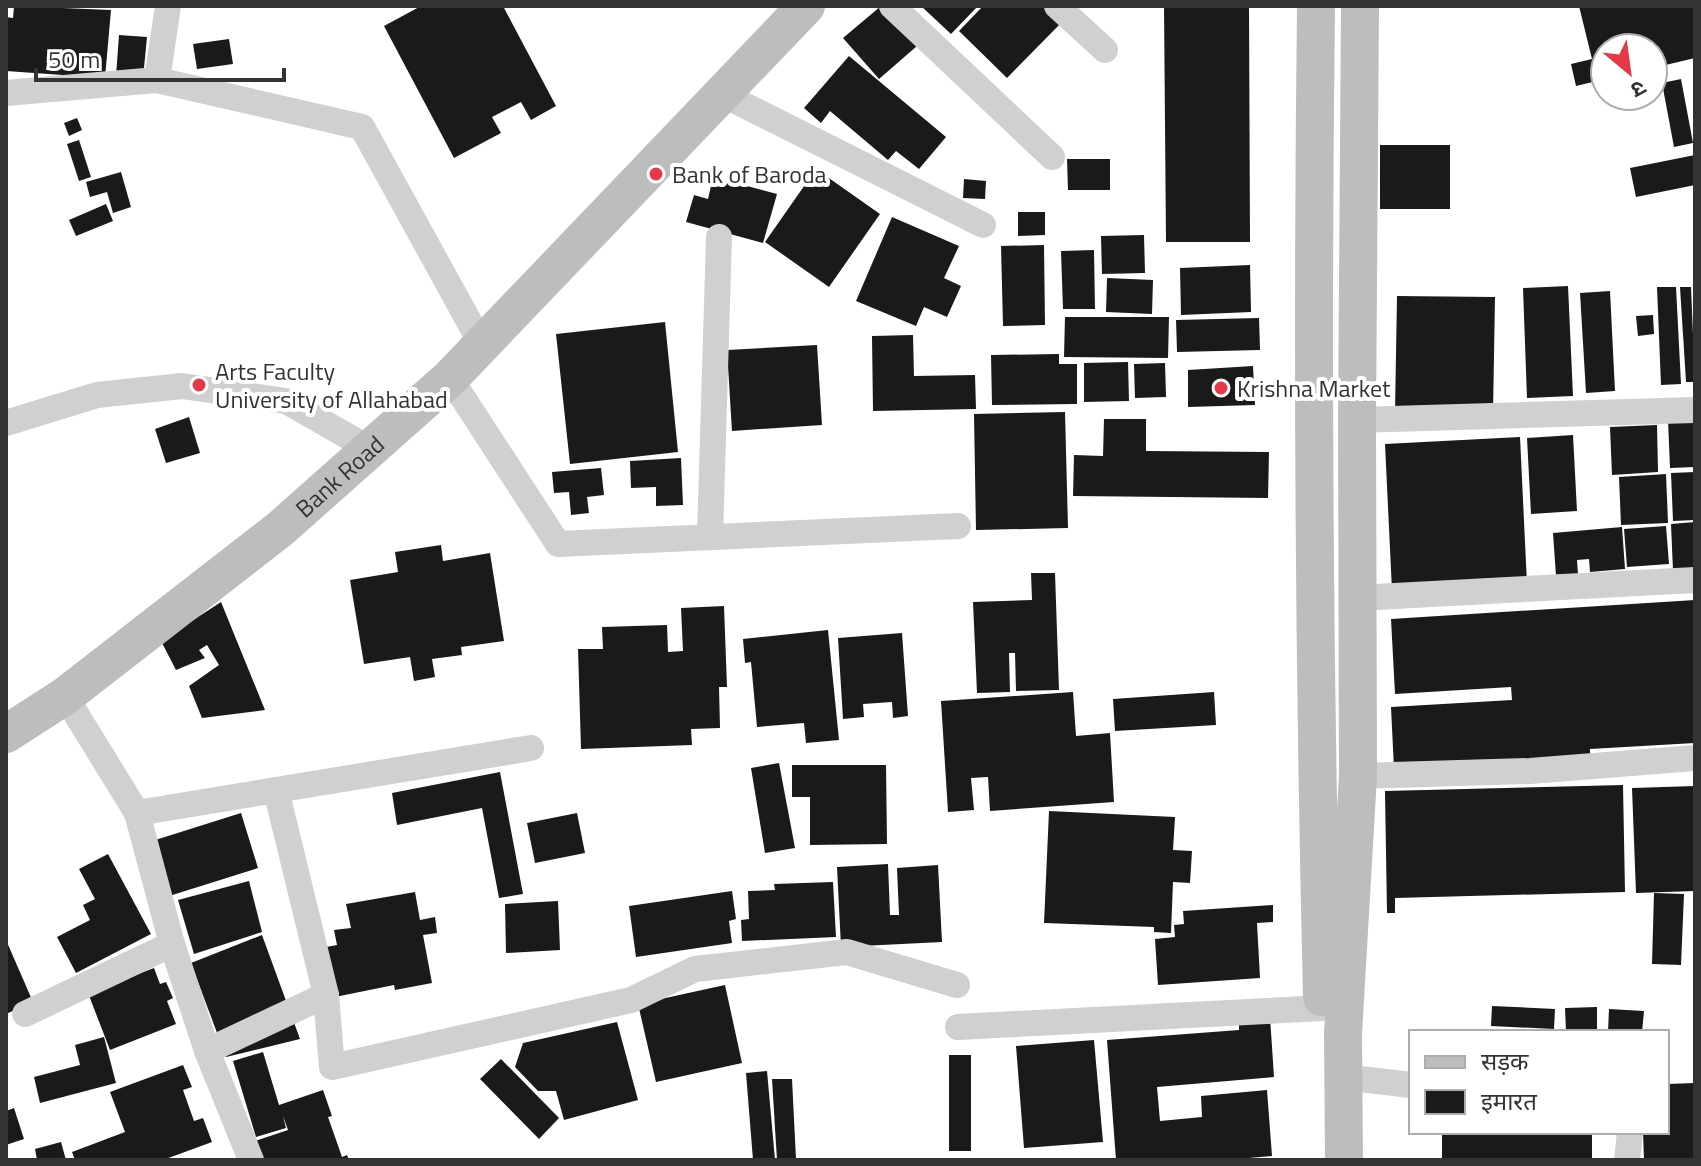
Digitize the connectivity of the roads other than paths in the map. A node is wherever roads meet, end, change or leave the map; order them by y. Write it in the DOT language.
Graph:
graph roads {
  1 [pos="168,6"];
  2 [pos="806,6"];
  3 [pos="892,6"];
  4 [pos="1057,6"];
  5 [pos="1316,6"];
  6 [pos="1360,6"];
  7 [pos="1105,50"];
  8 [pos="157,80"];
  9 [pos="6,93"];
  10 [pos="722,94"];
  11 [pos="1052,157"];
  12 [pos="983,225"];
  13 [pos="719,237"];
  14 [pos="482,345"];
  15 [pos="450,378"];
  16 [pos="1695,410"];
  17 [pos="1357,420"];
  18 [pos="6,423"];
  19 [pos="370,449"];
  20 [pos="958,526"];
  21 [pos="710,537"];
  22 [pos="1695,580"];
  23 [pos="1357,598"];
  24 [pos="65,696"];
  25 [pos="6,734"];
  26 [pos="531,748"];
  27 [pos="1695,758"];
  28 [pos="1358,776"];
  29 [pos="276,790"];
  30 [pos="137,813"];
  31 [pos="172,944"];
  32 [pos="957,985"];
  33 [pos="326,995"];
  34 [pos="1323,1008"];
  35 [pos="25,1014"];
  36 [pos="958,1027"];
  37 [pos="207,1051"];
  38 [pos="1343,1077"];
  39 [pos="1409,1085"];
  40 [pos="1630,1134"];
  41 [pos="251,1160"];
  42 [pos="1322,1160"];
  43 [pos="1344,1160"];
  44 [pos="1627,1160"];
  1 -- 8 [label="street"];
  2 -- 10 [label="main road, Bank Road"];
  3 -- 11 [label="street"];
  4 -- 7 [label="street"];
  5 -- 34 [label="main road"];
  6 -- 17 [label="main road"];
  8 -- 9 [label="street"];
  8 -- 14 [label="street"];
  10 -- 12 [label="street"];
  10 -- 14 [label="main road, Bank Road"];
  13 -- 21 [label="street"];
  14 -- 15 [label="main road, Bank Road"];
  15 -- 19 [label="main road, Bank Road"];
  15 -- 21 [label="street"];
  16 -- 17 [label="street"];
  17 -- 23 [label="main road"];
  18 -- 19 [label="street"];
  19 -- 24 [label="main road, Bank Road"];
  20 -- 21 [label="street"];
  22 -- 23 [label="street"];
  23 -- 28 [label="main road"];
  24 -- 25 [label="main road, Bank Road"];
  24 -- 30 [label="street"];
  26 -- 29 [label="street"];
  27 -- 28 [label="street"];
  28 -- 38 [label="main road"];
  29 -- 30 [label="street"];
  29 -- 33 [label="street"];
  30 -- 31 [label="street"];
  31 -- 35 [label="street"];
  31 -- 37 [label="street"];
  32 -- 33 [label="street"];
  33 -- 37 [label="street"];
  34 -- 36 [label="street"];
  34 -- 42 [label="main road"];
  37 -- 41 [label="street"];
  38 -- 39 [label="street"];
  38 -- 43 [label="main road"];
  40 -- 44 [label="street"];
}
